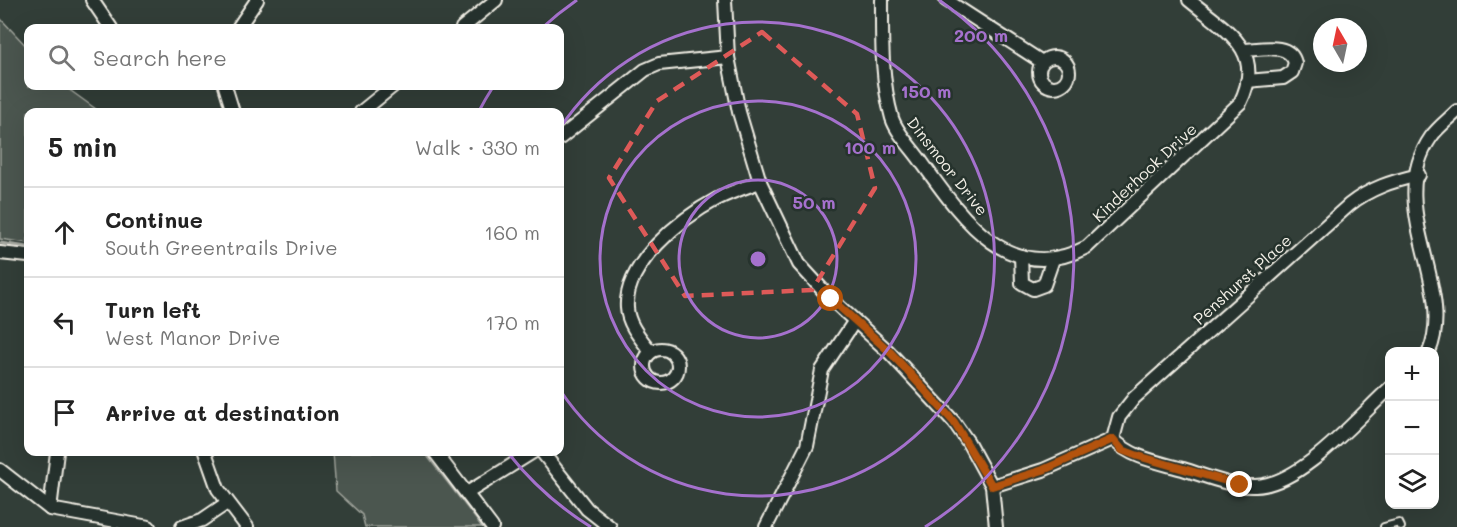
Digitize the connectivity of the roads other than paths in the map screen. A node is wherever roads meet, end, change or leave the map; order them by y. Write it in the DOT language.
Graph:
graph roads {
  1 [pos="92,0"];
  2 [pos="257,0"];
  3 [pos="496,0"];
  4 [pos="725,0"];
  5 [pos="882,0"];
  6 [pos="946,0"];
  7 [pos="1189,0"];
  8 [pos="108,24"];
  9 [pos="240,24"];
  10 [pos="467,24"];
  11 [pos="1245,50"];
  12 [pos="728,57"];
  13 [pos="1042,62"];
  14 [pos="1247,81"];
  15 [pos="226,90"];
  16 [pos="388,90"];
  17 [pos="232,108"];
  18 [pos="366,108"];
  19 [pos="1457,111"];
  20 [pos="564,135"];
  21 [pos="1419,175"];
  22 [pos="760,182"];
  23 [pos="1432,229"];
  24 [pos="0,252"];
  25 [pos="24,255"];
  26 [pos="1021,256"];
  27 [pos="1047,260"];
  28 [pos="854,322"];
  29 [pos="1449,328"];
  30 [pos="1434,347"];
  31 [pos="651,352"];
  32 [pos="1385,392"];
  33 [pos="1113,439"];
  34 [pos="57,456"];
  35 [pos="206,456"];
  36 [pos="438,456"];
  37 [pos="527,456"];
  38 [pos="545,456"];
  39 [pos="0,470"];
  40 [pos="992,486"];
  41 [pos="467,493"];
  42 [pos="227,503"];
  43 [pos="50,509"];
  44 [pos="149,527"];
  45 [pos="182,527"];
  46 [pos="248,527"];
  47 [pos="492,527"];
  48 [pos="610,527"];
  49 [pos="766,527"];
  50 [pos="996,527"];
  51 [pos="1384,527"];
  52 [pos="1401,527"];
  1 -- 8 [label="street"];
  2 -- 9 [label="street"];
  3 -- 10 [label="street"];
  4 -- 12 [label="street"];
  5 -- 26 [label="street, Dinsmoor Drive"];
  6 -- 13 [label="street"];
  7 -- 11 [label="street"];
  11 -- 14 [label="street, Kinderhook Drive"];
  11 -- 14 [label="street"];
  12 -- 20 [label="street"];
  12 -- 22 [label="street"];
  14 -- 27 [label="street, Kinderhook Drive"];
  15 -- 17 [label="street"];
  16 -- 18 [label="street"];
  19 -- 21 [label="street"];
  21 -- 23 [label="street"];
  21 -- 33 [label="street, Penshurst Place"];
  22 -- 28 [label="street"];
  22 -- 31 [label="street"];
  24 -- 25 [label="street"];
  26 -- 27 [label="street, Dinsmoor Drive"];
  26 -- 27 [label="street"];
  28 -- 40 [label="street"];
  28 -- 49 [label="street"];
  29 -- 30 [label="street"];
  32 -- 33 [label="street"];
  33 -- 40 [label="street"];
  34 -- 43 [label="street"];
  35 -- 42 [label="street"];
  36 -- 41 [label="street"];
  37 -- 41 [label="street"];
  38 -- 48 [label="street"];
  39 -- 43 [label="street"];
  40 -- 50 [label="street"];
  41 -- 47 [label="street"];
  42 -- 45 [label="street"];
  42 -- 46 [label="street"];
  43 -- 44 [label="street"];
  51 -- 52 [label="lane"];
}
